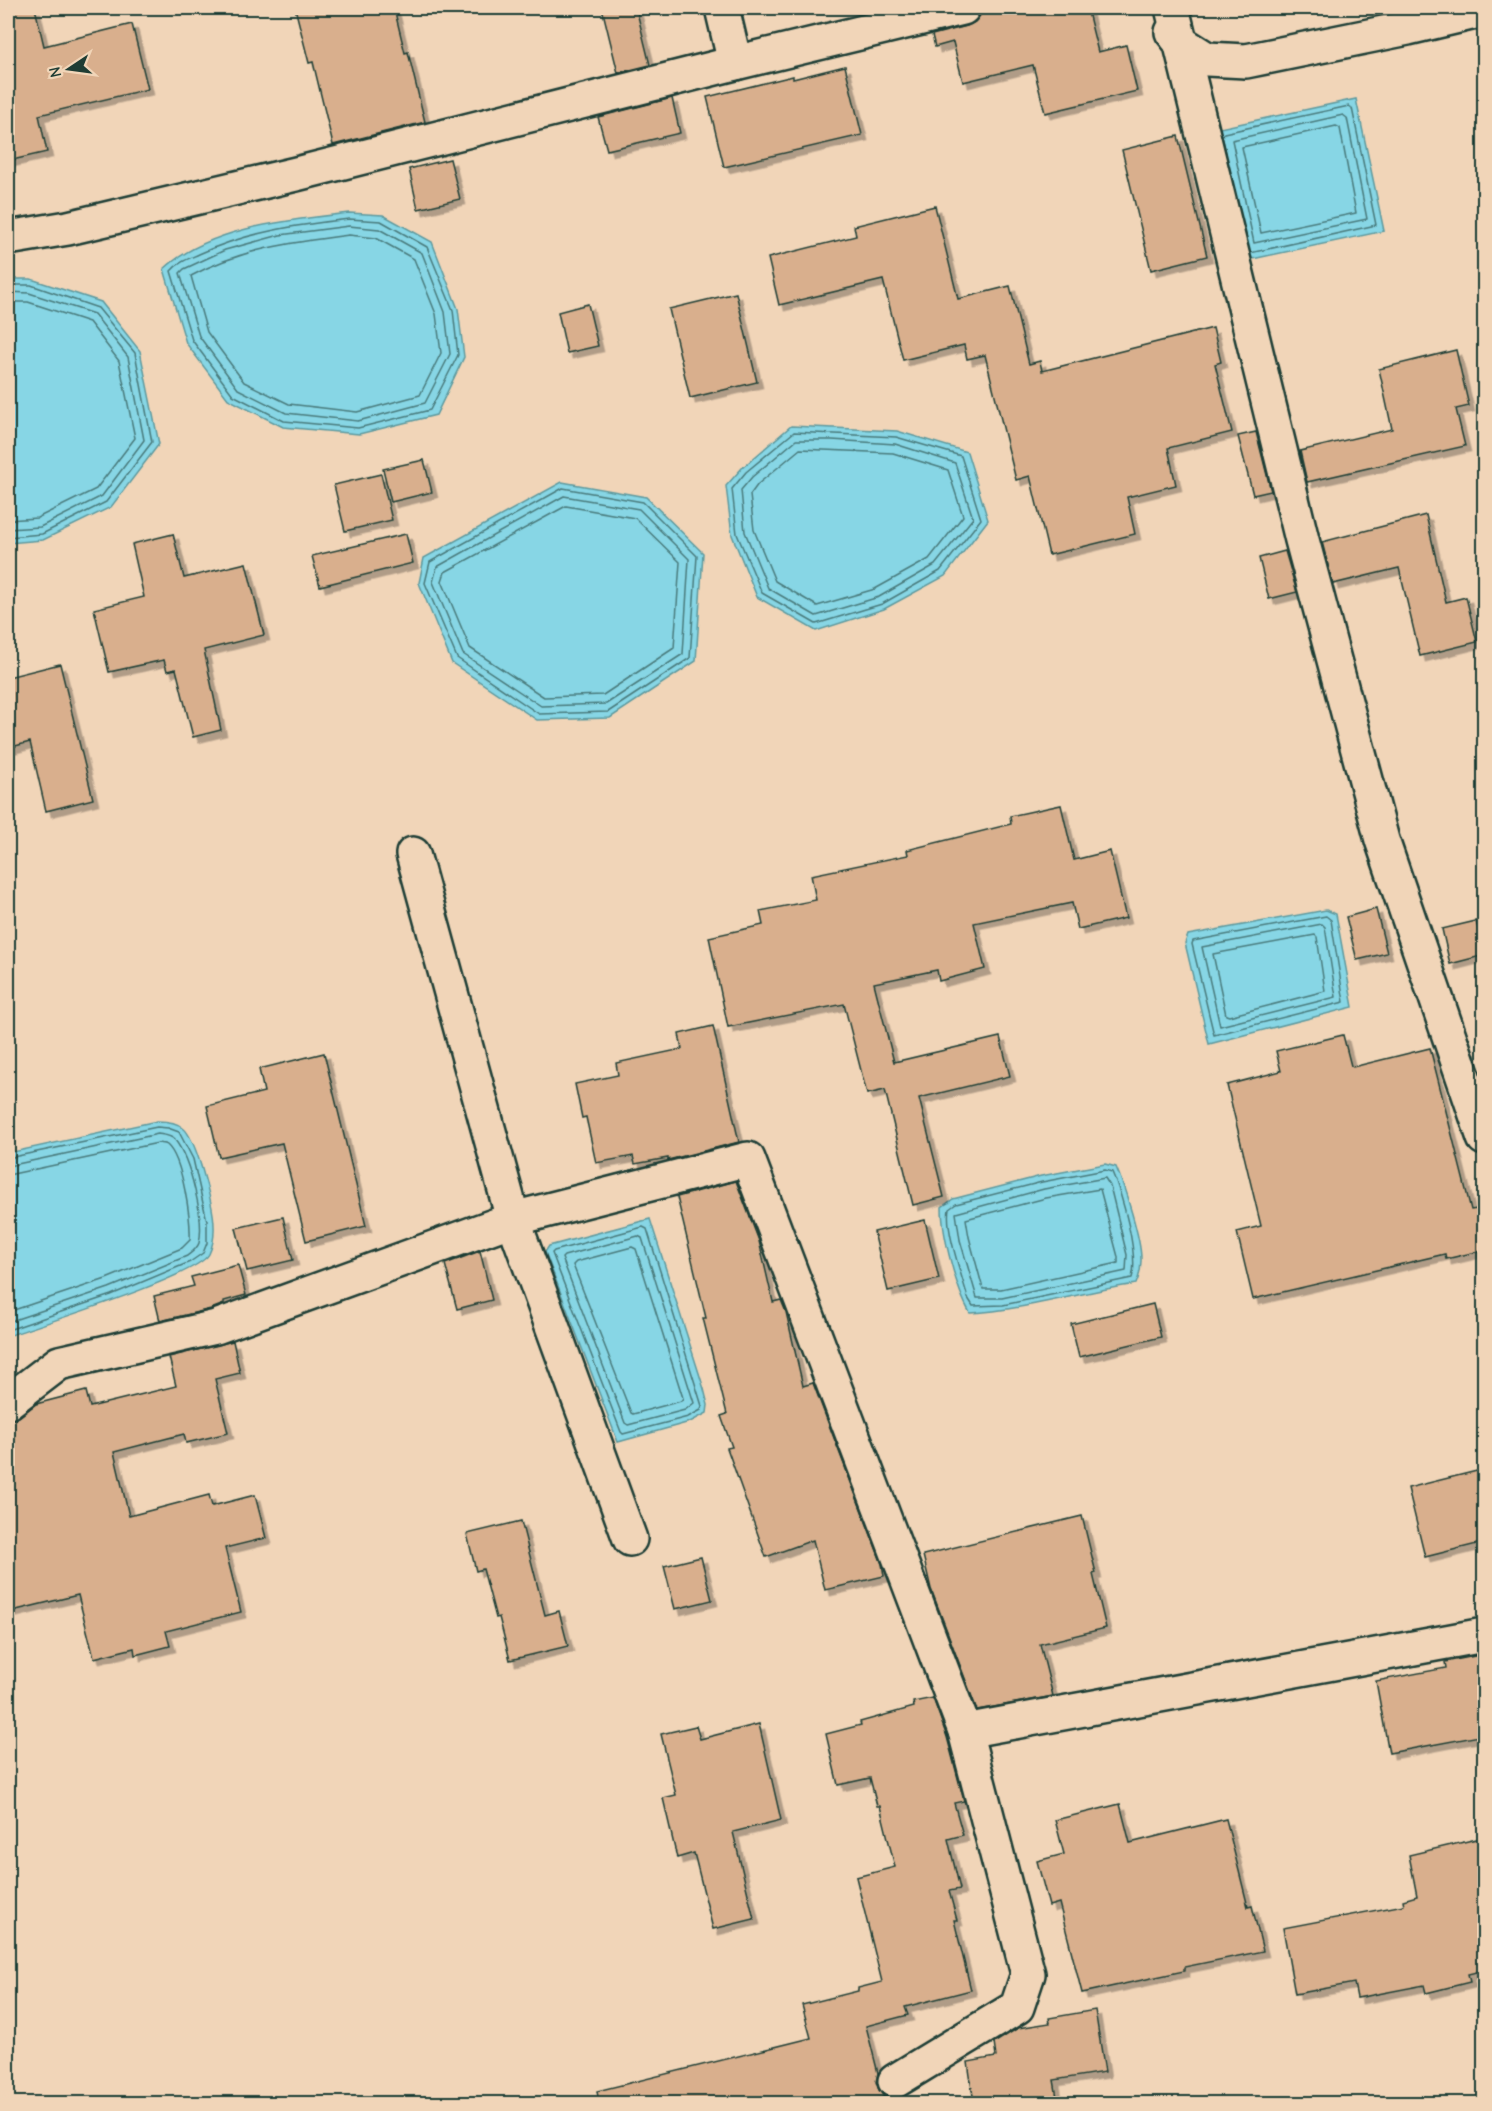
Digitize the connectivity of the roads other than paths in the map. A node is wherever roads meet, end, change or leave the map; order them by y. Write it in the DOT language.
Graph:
graph roads {
  1 [pos="722,8"];
  2 [pos="963,8"];
  3 [pos="1152,8"];
  4 [pos="1172,8"];
  5 [pos="1485,10"];
  6 [pos="1180,42"];
  7 [pos="735,63"];
  8 [pos="8,238"];
  9 [pos="413,854"];
  10 [pos="1485,1138"];
  11 [pos="513,1219"];
  12 [pos="8,1402"];
  13 [pos="630,1539"];
  14 [pos="1485,1635"];
  15 [pos="965,1731"];
  16 [pos="895,2081"];
  1 -- 7 [label="street"];
  2 -- 7 [label="street"];
  3 -- 6 [label="street"];
  4 -- 6 [label="street"];
  5 -- 6 [label="street"];
  6 -- 10 [label="street"];
  7 -- 8 [label="street"];
  9 -- 11 [label="street"];
  11 -- 12 [label="street"];
  11 -- 13 [label="street"];
  11 -- 15 [label="street"];
  14 -- 15 [label="street"];
  15 -- 16 [label="street"];
}
